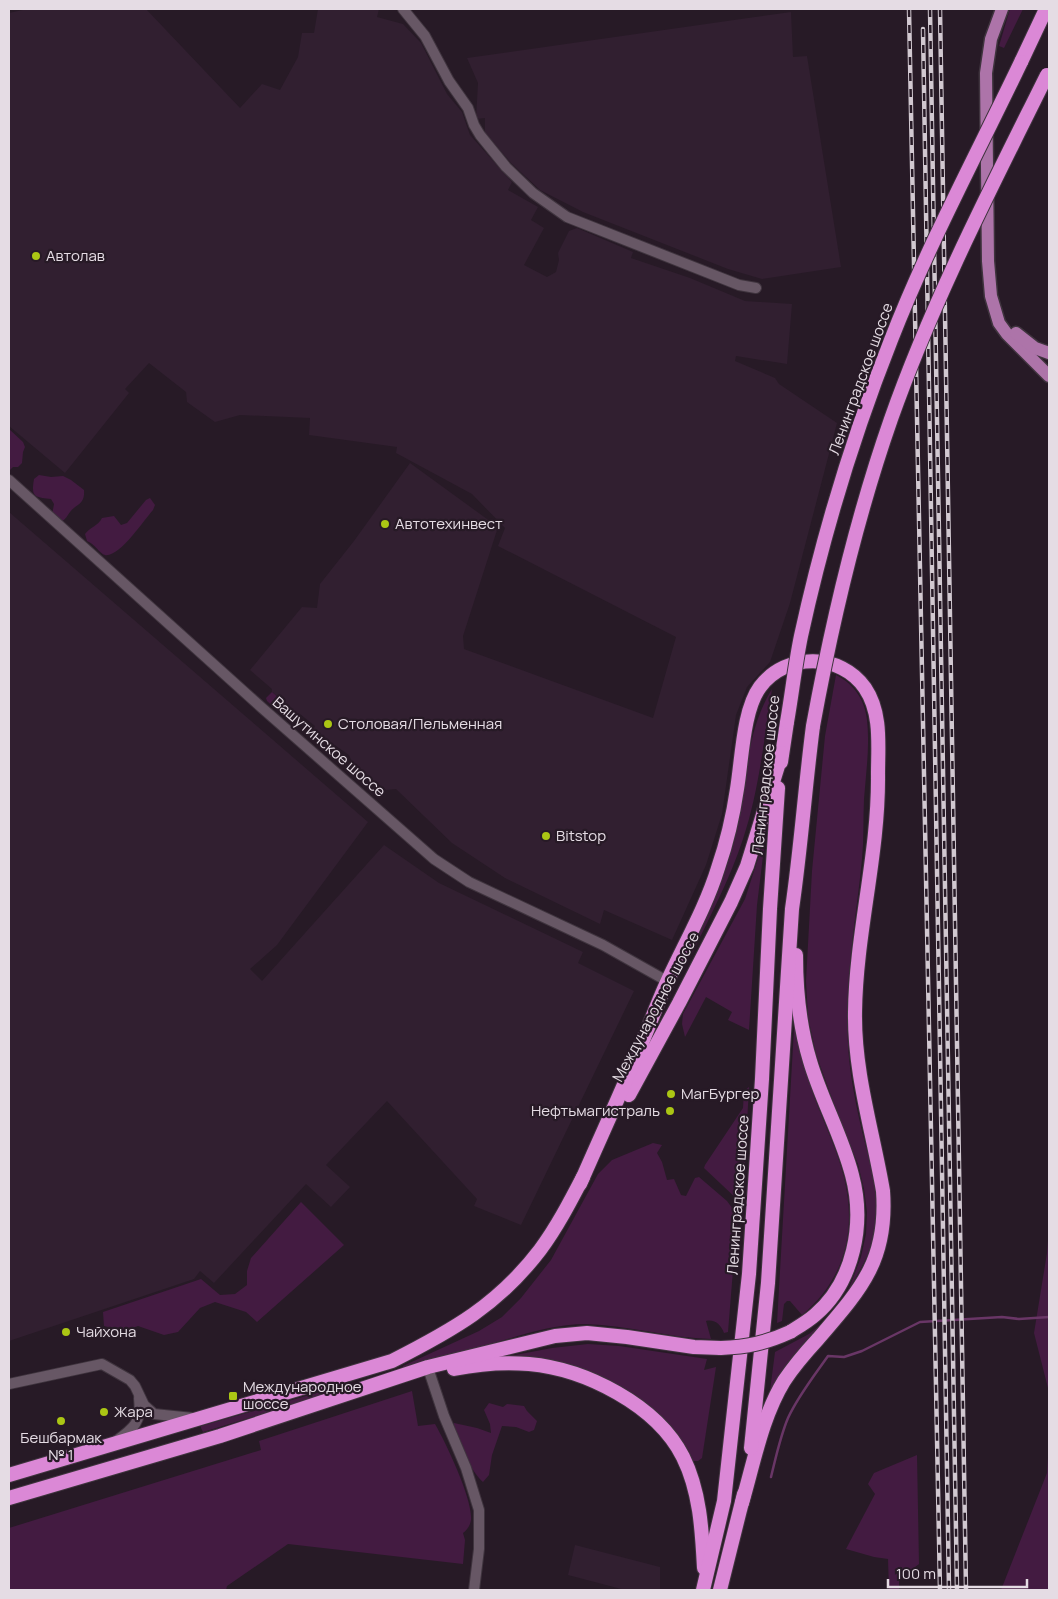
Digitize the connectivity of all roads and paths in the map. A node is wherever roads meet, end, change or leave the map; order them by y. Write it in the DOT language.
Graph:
graph roads {
  1 [pos="403,9"];
  2 [pos="1002,9"];
  3 [pos="1046,9"];
  4 [pos="1048,72"];
  5 [pos="756,288"];
  6 [pos="991,296"];
  7 [pos="1049,353"];
  8 [pos="1049,376"];
  9 [pos="9,480"];
  10 [pos="782,753"];
  11 [pos="798,870"];
  12 [pos="668,981"];
  13 [pos="580,1184"];
  14 [pos="430,1374"];
  15 [pos="404,1376"];
  16 [pos="9,1384"];
  17 [pos="138,1393"];
  18 [pos="199,1418"];
  19 [pos="107,1446"];
  20 [pos="9,1475"];
  21 [pos="9,1498"];
  22 [pos="742,1503"];
  23 [pos="704,1588"];
  24 [pos="474,1590"];
  25 [pos="720,1590"];
  1 -- 5 [label="street"];
  2 -- 6 [label="main road"];
  3 -- 10 [label="highway, Ленинградское шоссе, bridge"];
  4 -- 11 [label="highway, bridge"];
  6 -- 7 [label="main road"];
  6 -- 8 [label="main road"];
  9 -- 12 [label="street, Вашутинское шоссе"];
  10 -- 13 [label="highway, Международное шоссе"];
  10 -- 23 [label="highway, Ленинградское шоссе"];
  11 -- 15 [label="highway, bridge"];
  11 -- 22 [label="highway"];
  12 -- 13 [label="highway"];
  12 -- 22 [label="highway"];
  13 -- 18 [label="highway, Международное шоссе"];
  14 -- 15 [label="highway"];
  14 -- 23 [label="highway"];
  14 -- 24 [label="street"];
  15 -- 21 [label="highway"];
  16 -- 17 [label="street"];
  17 -- 18 [label="street"];
  17 -- 19 [label="street"];
  18 -- 19 [label="highway, Международное шоссе"];
  19 -- 20 [label="highway, Международное шоссе"];
  22 -- 25 [label="highway"];
}
